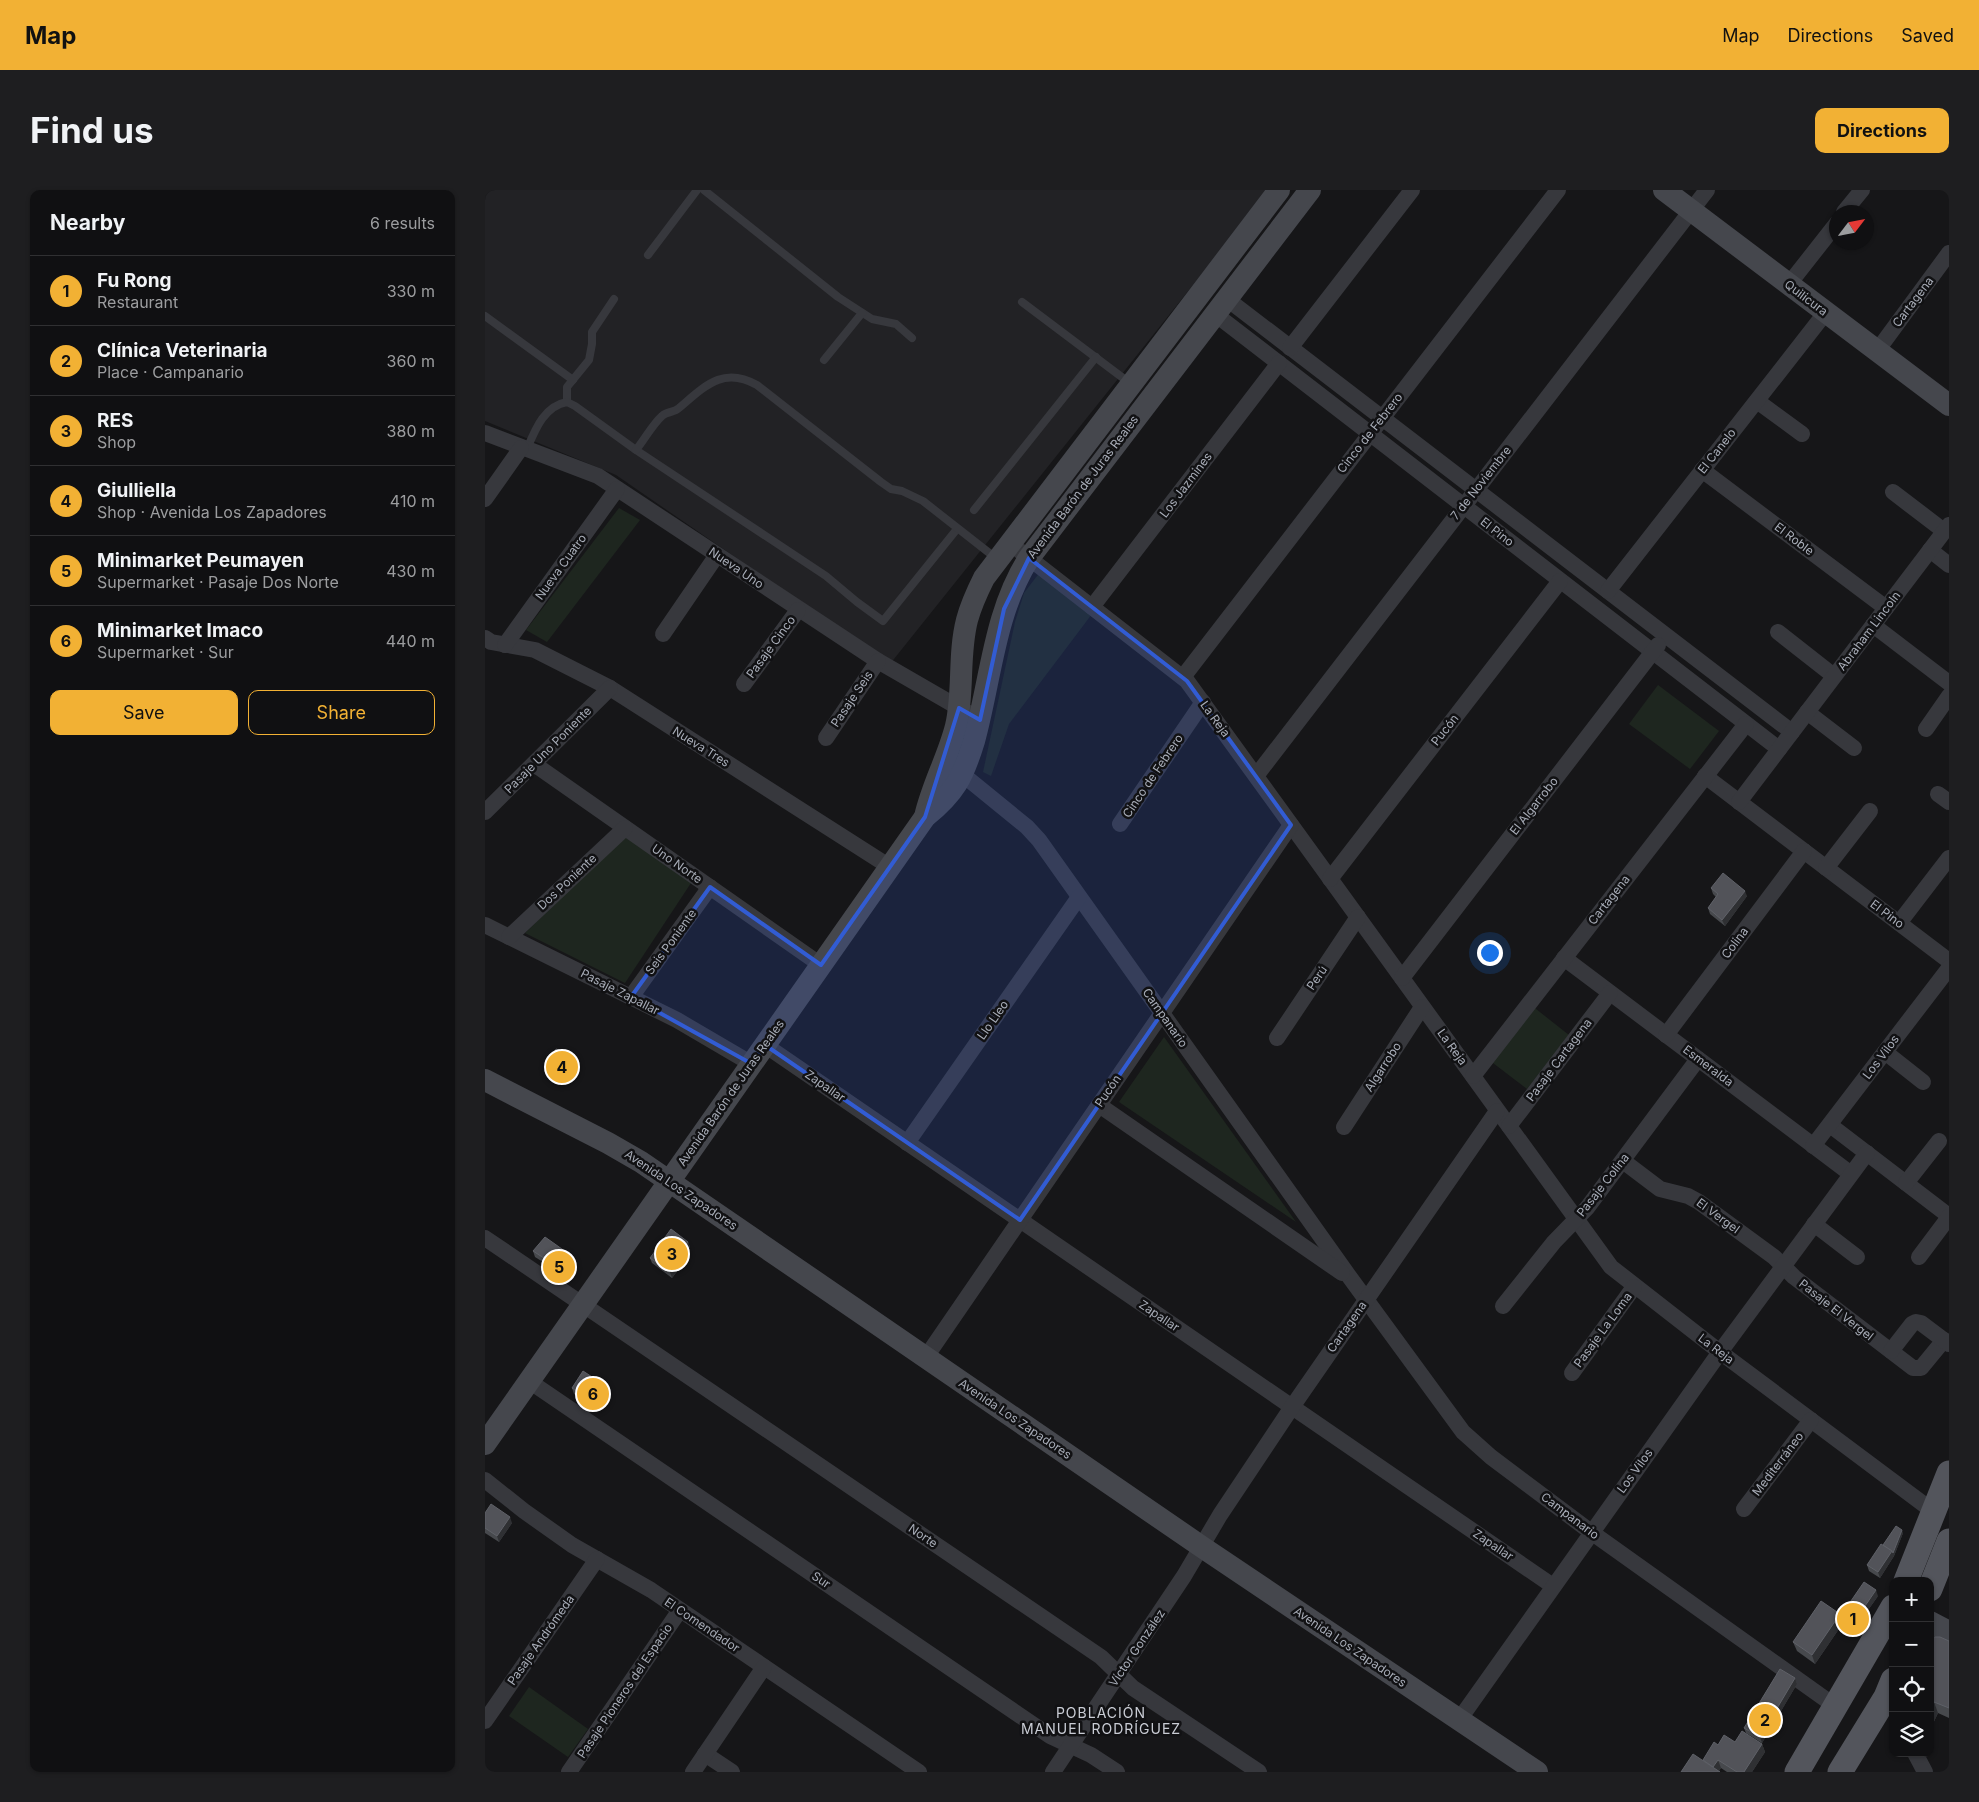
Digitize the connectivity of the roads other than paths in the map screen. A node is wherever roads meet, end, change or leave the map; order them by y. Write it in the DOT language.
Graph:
graph roads {
  1 [pos="697,190"];
  2 [pos="704,190"];
  3 [pos="1279,190"];
  4 [pos="1412,190"];
  5 [pos="1558,190"];
  6 [pos="1664,190"];
  7 [pos="1707,190"];
  8 [pos="1862,190"];
  9 [pos="1300,194"];
  10 [pos="1850,205"];
  11 [pos="1691,210"];
  12 [pos="1829,233"];
  13 [pos="1949,253"];
  14 [pos="648,255"];
  15 [pos="1789,284"];
  16 [pos="615,299"];
  17 [pos="1022,302"];
  18 [pos="1221,307"];
  19 [pos="1826,312"];
  20 [pos="862,313"];
  21 [pos="485,316"];
  22 [pos="912,338"];
  23 [pos="1290,348"];
  24 [pos="1877,351"];
  25 [pos="1096,357"];
  26 [pos="824,360"];
  27 [pos="1279,363"];
  28 [pos="573,380"];
  29 [pos="1141,391"];
  30 [pos="1757,401"];
  31 [pos="567,402"];
  32 [pos="1949,405"];
  33 [pos="1382,418"];
  34 [pos="485,433"];
  35 [pos="1370,434"];
  36 [pos="1802,434"];
  37 [pos="524,449"];
  38 [pos="637,450"];
  39 [pos="1702,470"];
  40 [pos="617,489"];
  41 [pos="1476,490"];
  42 [pos="1893,492"];
  43 [pos="485,498"];
  44 [pos="1463,506"];
  45 [pos="974,510"];
  46 [pos="1947,528"];
  47 [pos="957,529"];
  48 [pos="1930,550"];
  49 [pos="1003,551"];
  50 [pos="717,555"];
  51 [pos="1029,558"];
  52 [pos="1949,565"];
  53 [pos="1560,581"];
  54 [pos="1607,591"];
  55 [pos="1092,607"];
  56 [pos="1886,608"];
  57 [pos="798,610"];
  58 [pos="1873,625"];
  59 [pos="1778,632"];
  60 [pos="663,634"];
  61 [pos="1666,635"];
  62 [pos="485,638"];
  63 [pos="505,644"];
  64 [pos="1653,652"];
  65 [pos="878,661"];
  66 [pos="1183,676"];
  67 [pos="1834,676"];
  68 [pos="1949,683"];
  69 [pos="744,684"];
  70 [pos="610,688"];
  71 [pos="1949,696"];
  72 [pos="1203,702"];
  73 [pos="959,708"];
  74 [pos="1807,712"];
  75 [pos="980,720"];
  76 [pos="1746,724"];
  77 [pos="1926,729"];
  78 [pos="1792,732"];
  79 [pos="827,738"];
  80 [pos="1854,748"];
  81 [pos="1779,749"];
  82 [pos="533,764"];
  83 [pos="962,774"];
  84 [pos="1256,776"];
  85 [pos="1705,776"];
  86 [pos="1739,802"];
  87 [pos="1869,811"];
  88 [pos="485,812"];
  89 [pos="925,817"];
  90 [pos="1120,824"];
  91 [pos="1291,825"];
  92 [pos="625,828"];
  93 [pos="1804,851"];
  94 [pos="1949,858"];
  95 [pos="890,866"];
  96 [pos="1826,868"];
  97 [pos="1331,879"];
  98 [pos="710,887"];
  99 [pos="1079,897"];
  100 [pos="1358,917"];
  101 [pos="1899,923"];
  102 [pos="485,925"];
  103 [pos="509,937"];
  104 [pos="1564,958"];
  105 [pos="1949,961"];
  106 [pos="821,965"];
  107 [pos="1949,968"];
  108 [pos="1401,978"];
  109 [pos="1609,993"];
  110 [pos="631,997"];
  111 [pos="1422,1007"];
  112 [pos="1162,1014"];
  113 [pos="1666,1035"];
  114 [pos="1277,1038"];
  115 [pos="765,1045"];
  116 [pos="1885,1052"];
  117 [pos="1698,1059"];
  118 [pos="752,1064"];
  119 [pos="1473,1076"];
  120 [pos="485,1080"];
  121 [pos="1923,1082"];
  122 [pos="1099,1105"];
  123 [pos="1497,1110"];
  124 [pos="1830,1125"];
  125 [pos="1509,1126"];
  126 [pos="1344,1127"];
  127 [pos="1939,1141"];
  128 [pos="907,1143"];
  129 [pos="1813,1146"];
  130 [pos="1867,1153"];
  131 [pos="1623,1161"];
  132 [pos="1851,1174"];
  133 [pos="669,1181"];
  134 [pos="1906,1183"];
  135 [pos="1949,1216"];
  136 [pos="1020,1220"];
  137 [pos="1576,1220"];
  138 [pos="1815,1224"];
  139 [pos="485,1238"];
  140 [pos="1857,1257"];
  141 [pos="1919,1257"];
  142 [pos="1783,1266"];
  143 [pos="1351,1279"];
  144 [pos="1634,1287"];
  145 [pos="1367,1299"];
  146 [pos="582,1305"];
  147 [pos="1503,1306"];
  148 [pos="1946,1342"];
  149 [pos="1891,1351"];
  150 [pos="1720,1352"];
  151 [pos="926,1358"];
  152 [pos="1572,1373"];
  153 [pos="529,1381"];
  154 [pos="1292,1407"];
  155 [pos="1811,1420"];
  156 [pos="485,1444"];
  157 [pos="1949,1473"];
  158 [pos="485,1480"];
  159 [pos="1744,1509"];
  160 [pos="1934,1512"];
  161 [pos="1591,1532"];
  162 [pos="1949,1541"];
  163 [pos="1202,1547"];
  164 [pos="597,1559"];
  165 [pos="1908,1577"];
  166 [pos="1934,1578"];
  167 [pos="1553,1586"];
  168 [pos="680,1610"];
  169 [pos="1889,1617"];
  170 [pos="1934,1624"];
  171 [pos="1949,1632"];
  172 [pos="764,1667"];
  173 [pos="1119,1674"];
  174 [pos="1889,1697"];
  175 [pos="1835,1706"];
  176 [pos="1459,1720"];
  177 [pos="485,1721"];
  178 [pos="1071,1746"];
  179 [pos="705,1754"];
  180 [pos="1917,1757"];
  181 [pos="915,1771"];
  182 [pos="569,1772"];
  183 [pos="693,1772"];
  184 [pos="732,1772"];
  185 [pos="1053,1772"];
  186 [pos="1117,1772"];
  187 [pos="1259,1772"];
  188 [pos="1537,1772"];
  189 [pos="1797,1772"];
  190 [pos="1839,1772"];
  191 [pos="1925,1772"];
  1 -- 14 [label="lane"];
  2 -- 20 [label="lane"];
  3 -- 29 [label="street, Avenida Barón de Juras Reales"];
  4 -- 23 [label="street"];
  5 -- 33 [label="street, Cinco de Febrero"];
  6 -- 11 [label="street, Quilicura"];
  7 -- 11 [label="street, 7 de Noviembre"];
  8 -- 10 [label="street"];
  9 -- 18 [label="street, Avenida Barón de Juras Reales"];
  11 -- 15 [label="street, Quilicura"];
  11 -- 41 [label="street, 7 de Noviembre"];
  12 -- 15 [label="street"];
  13 -- 24 [label="street, Cartagena"];
  15 -- 19 [label="street, Quilicura"];
  16 -- 28 [label="lane"];
  17 -- 25 [label="lane"];
  18 -- 23 [label="street, El Pino"];
  18 -- 27 [label="street, El Pino"];
  18 -- 29 [label="street, Avenida Barón de Juras Reales"];
  19 -- 24 [label="street, Quilicura"];
  19 -- 30 [label="street, El Canelo"];
  20 -- 22 [label="lane"];
  20 -- 26 [label="lane"];
  21 -- 28 [label="lane"];
  23 -- 33 [label="street, El Pino"];
  24 -- 32 [label="street, Quilicura"];
  25 -- 29 [label="lane"];
  25 -- 45 [label="lane"];
  27 -- 35 [label="street, El Pino"];
  27 -- 55 [label="street, Los Jazmines"];
  28 -- 31 [label="lane"];
  29 -- 49 [label="street, Avenida Barón de Juras Reales"];
  29 -- 51 [label="street, Avenida Barón de Juras Reales"];
  30 -- 36 [label="street"];
  30 -- 39 [label="street, El Canelo"];
  31 -- 37 [label="lane"];
  31 -- 38 [label="lane"];
  33 -- 35 [label="street, Cinco de Febrero"];
  33 -- 41 [label="street, El Pino"];
  34 -- 37 [label="street, Nueva Uno"];
  35 -- 44 [label="street, El Pino"];
  35 -- 66 [label="street, Cinco de Febrero"];
  37 -- 40 [label="street, Nueva Uno"];
  37 -- 43 [label="street"];
  38 -- 47 [label="lane"];
  38 -- 47 [label="lane"];
  39 -- 54 [label="street, El Canelo"];
  39 -- 56 [label="street, El Roble"];
  40 -- 50 [label="street, Nueva Uno"];
  40 -- 63 [label="street, Nueva Cuatro"];
  41 -- 44 [label="street, 7 de Noviembre"];
  41 -- 54 [label="street, El Pino"];
  42 -- 46 [label="street"];
  44 -- 53 [label="street, El Pino"];
  44 -- 84 [label="street, 7 de Noviembre"];
  46 -- 48 [label="street, Abraham Lincoln"];
  47 -- 49 [label="lane"];
  48 -- 52 [label="street"];
  48 -- 56 [label="street, Abraham Lincoln"];
  49 -- 51 [label="street, La Reja"];
  49 -- 73 [label="street, Avenida Barón de Juras Reales"];
  50 -- 57 [label="street, Nueva Uno"];
  50 -- 60 [label="street"];
  51 -- 55 [label="street, La Reja"];
  51 -- 75 [label="street, Avenida Barón de Juras Reales"];
  53 -- 64 [label="street, El Pino"];
  53 -- 97 [label="street, Pucón"];
  54 -- 61 [label="street, El Pino"];
  55 -- 66 [label="street, La Reja"];
  56 -- 58 [label="street, Abraham Lincoln"];
  57 -- 65 [label="street, Nueva Uno"];
  57 -- 69 [label="street, Pasaje Cinco"];
  58 -- 67 [label="street, Abraham Lincoln"];
  58 -- 68 [label="street"];
  59 -- 67 [label="street"];
  61 -- 64 [label="street, El Algarrobo"];
  61 -- 78 [label="street, El Pino"];
  62 -- 63 [label="street, Nueva Tres"];
  63 -- 70 [label="street, Nueva Tres"];
  64 -- 76 [label="street, El Pino"];
  64 -- 108 [label="street, El Algarrobo"];
  65 -- 73 [label="street, Nueva Uno"];
  65 -- 79 [label="street, Pasaje Seis"];
  66 -- 72 [label="street, La Reja"];
  67 -- 74 [label="street, Abraham Lincoln"];
  70 -- 82 [label="street, Pasaje Uno Poniente"];
  70 -- 95 [label="street, Nueva Tres"];
  71 -- 77 [label="street"];
  72 -- 84 [label="street, La Reja"];
  72 -- 90 [label="street, Cinco de Febrero"];
  73 -- 75 [label="street, Nueva Uno"];
  73 -- 89 [label="street, Avenida Barón de Juras Reales"];
  74 -- 78 [label="street, Abraham Lincoln"];
  74 -- 80 [label="street"];
  75 -- 83 [label="street, Avenida Barón de Juras Reales"];
  76 -- 81 [label="street, El Pino"];
  76 -- 85 [label="street, Cartagena"];
  78 -- 81 [label="street, Abraham Lincoln"];
  81 -- 86 [label="street, Abraham Lincoln"];
  82 -- 88 [label="street, Pasaje Uno Poniente"];
  82 -- 92 [label="street, Uno Norte"];
  83 -- 89 [label="street, Avenida Barón de Juras Reales"];
  83 -- 99 [label="street, Campanario"];
  84 -- 91 [label="street, La Reja"];
  85 -- 86 [label="street, El Pino"];
  85 -- 104 [label="street, Cartagena"];
  86 -- 93 [label="street, El Pino"];
  87 -- 96 [label="street"];
  89 -- 95 [label="street, Avenida Barón de Juras Reales"];
  91 -- 97 [label="street, La Reja"];
  91 -- 112 [label="street, Pucón"];
  92 -- 98 [label="street, Uno Norte"];
  92 -- 103 [label="street, Dos Poniente"];
  93 -- 96 [label="street, El Pino"];
  93 -- 113 [label="street, Colina"];
  94 -- 101 [label="street"];
  95 -- 106 [label="street, Avenida Barón de Juras Reales"];
  96 -- 101 [label="street, El Pino"];
  97 -- 100 [label="street, La Reja"];
  98 -- 106 [label="street, Uno Norte"];
  98 -- 110 [label="street, Seis Poniente"];
  99 -- 112 [label="street, Campanario"];
  99 -- 128 [label="street, Llo Lleo"];
  100 -- 108 [label="street, La Reja"];
  100 -- 114 [label="street, Perú"];
  101 -- 105 [label="street, El Pino"];
  102 -- 103 [label="street, Pasaje Zapallar"];
  103 -- 110 [label="street, Pasaje Zapallar"];
  104 -- 109 [label="street, Esmeralda"];
  104 -- 119 [label="street, Cartagena"];
  106 -- 115 [label="street, Avenida Barón de Juras Reales"];
  107 -- 116 [label="street, Los Vilos"];
  108 -- 111 [label="street, La Reja"];
  109 -- 113 [label="street, Esmeralda"];
  109 -- 125 [label="street, Pasaje Cartagena"];
  110 -- 118 [label="street, Pasaje Zapallar"];
  111 -- 119 [label="street, La Reja"];
  111 -- 126 [label="street, Algarrobo"];
  112 -- 122 [label="street, Pucón"];
  112 -- 143 [label="street, Campanario"];
  113 -- 117 [label="street, Esmeralda"];
  115 -- 118 [label="street, Avenida Barón de Juras Reales"];
  115 -- 128 [label="street, Zapallar"];
  116 -- 121 [label="street"];
  116 -- 124 [label="street, Los Vilos"];
  117 -- 129 [label="street, Esmeralda"];
  117 -- 131 [label="street, Pasaje Colina"];
  118 -- 133 [label="street, Avenida Barón de Juras Reales"];
  119 -- 123 [label="street, La Reja"];
  120 -- 133 [label="street, Avenida Los Zapadores"];
  122 -- 136 [label="street, Pucón"];
  122 -- 143 [label="street, Campanario"];
  123 -- 125 [label="street, La Reja"];
  123 -- 145 [label="street, Cartagena"];
  124 -- 129 [label="street, Los Vilos"];
  124 -- 130 [label="street"];
  125 -- 137 [label="street, La Reja"];
  127 -- 134 [label="street"];
  128 -- 136 [label="street, Zapallar"];
  129 -- 132 [label="street, Esmeralda"];
  130 -- 132 [label="street, Los Vilos"];
  130 -- 134 [label="street"];
  131 -- 137 [label="street, Pasaje Colina"];
  131 -- 142 [label="street, El Vergel"];
  132 -- 138 [label="street, Los Vilos"];
  133 -- 146 [label="street, Avenida Barón de Juras Reales"];
  133 -- 151 [label="street, Avenida Los Zapadores"];
  134 -- 135 [label="street"];
  135 -- 141 [label="street"];
  136 -- 151 [label="street, Pucón"];
  136 -- 154 [label="street, Zapallar"];
  137 -- 144 [label="street, La Reja"];
  137 -- 147 [label="street, Pasaje Colina"];
  138 -- 140 [label="street"];
  138 -- 142 [label="street, Los Vilos"];
  139 -- 146 [label="street, Norte"];
  142 -- 149 [label="street, Pasaje El Vergel"];
  142 -- 150 [label="street, Los Vilos"];
  143 -- 145 [label="street, Campanario"];
  144 -- 150 [label="street, La Reja"];
  144 -- 152 [label="street, Pasaje La Loma"];
  145 -- 154 [label="street, Cartagena"];
  145 -- 161 [label="street, Campanario"];
  146 -- 153 [label="street, Avenida Barón de Juras Reales"];
  146 -- 173 [label="street, Norte"];
  148 -- 149 [label="street, Pasaje El Vergel"];
  148 -- 149 [label="street, Pasaje El Vergel"];
  150 -- 155 [label="street, La Reja"];
  150 -- 161 [label="street, Los Vilos"];
  151 -- 163 [label="street, Avenida Los Zapadores"];
  153 -- 156 [label="street, Avenida Barón de Juras Reales"];
  153 -- 178 [label="street, Sur"];
  154 -- 163 [label="street, Cartagena"];
  154 -- 167 [label="street, Zapallar"];
  155 -- 159 [label="street, Mediterráneo"];
  155 -- 160 [label="street, La Reja"];
  157 -- 160 [label="main road"];
  158 -- 164 [label="street, El Comendador"];
  160 -- 165 [label="main road"];
  161 -- 167 [label="street, Los Vilos"];
  161 -- 175 [label="street, Campanario"];
  162 -- 166 [label="main road"];
  163 -- 173 [label="street, Víctor González"];
  163 -- 176 [label="street, Avenida Los Zapadores"];
  164 -- 168 [label="street, El Comendador"];
  164 -- 177 [label="street, Pasaje Andrómeda"];
  167 -- 176 [label="street, Los Vilos"];
  168 -- 172 [label="street, El Comendador"];
  168 -- 182 [label="street, Pasaje Pioneros del Espacio"];
  169 -- 175 [label="main road"];
  170 -- 171 [label="street"];
  172 -- 179 [label="street"];
  172 -- 181 [label="street, El Comendador"];
  173 -- 178 [label="street, Víctor González"];
  173 -- 187 [label="street, Norte"];
  174 -- 190 [label="main road"];
  175 -- 189 [label="main road"];
  176 -- 188 [label="street, Avenida Los Zapadores"];
  178 -- 185 [label="street, Víctor González"];
  178 -- 186 [label="street, Sur"];
  179 -- 183 [label="street"];
  179 -- 184 [label="street"];
  180 -- 191 [label="street"];
}
